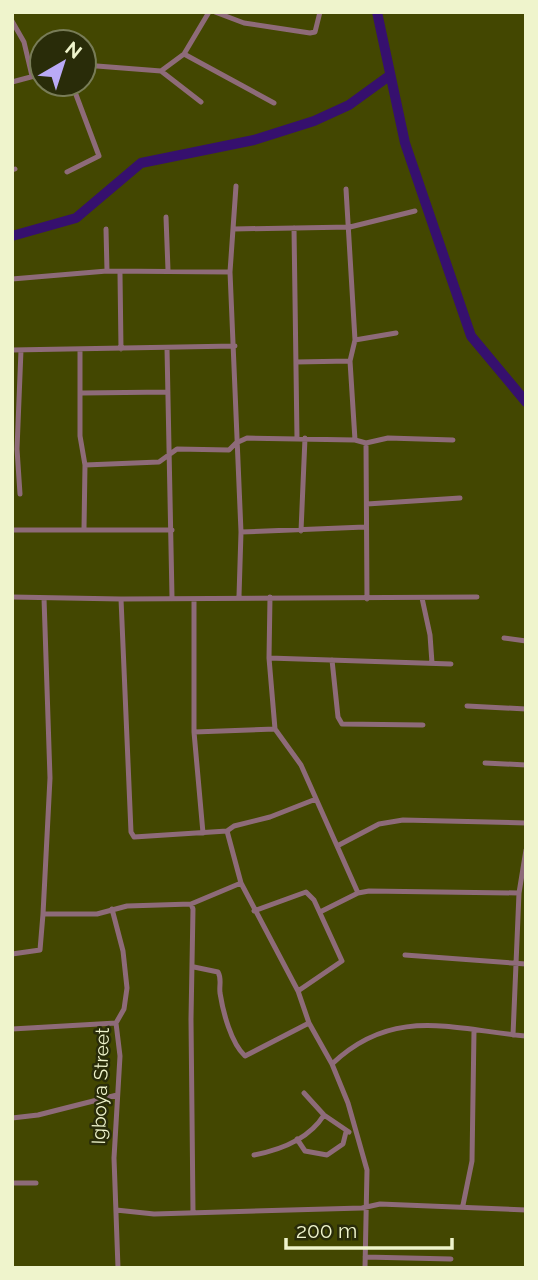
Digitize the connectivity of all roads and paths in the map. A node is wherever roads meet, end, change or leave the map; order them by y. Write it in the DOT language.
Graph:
graph roads {
  1 [pos="209,12"];
  2 [pos="215,12"];
  3 [pos="320,12"];
  4 [pos="12,21"];
  5 [pos="184,54"];
  6 [pos="28,59"];
  7 [pos="98,66"];
  8 [pos="161,71"];
  9 [pos="77,98"];
  10 [pos="201,102"];
  11 [pos="274,103"];
  12 [pos="67,172"];
  13 [pos="236,186"];
  14 [pos="346,189"];
  15 [pos="415,211"];
  16 [pos="166,217"];
  17 [pos="350,227"];
  18 [pos="293,228"];
  19 [pos="106,229"];
  20 [pos="234,229"];
  21 [pos="168,270"];
  22 [pos="107,271"];
  23 [pos="230,272"];
  24 [pos="120,274"];
  25 [pos="12,279"];
  26 [pos="396,333"];
  27 [pos="355,340"];
  28 [pos="235,346"];
  29 [pos="167,348"];
  30 [pos="80,349"];
  31 [pos="121,349"];
  32 [pos="12,350"];
  33 [pos="21,350"];
  34 [pos="350,361"];
  35 [pos="296,362"];
  36 [pos="168,392"];
  37 [pos="82,393"];
  38 [pos="297,438"];
  39 [pos="305,438"];
  40 [pos="355,440"];
  41 [pos="453,440"];
  42 [pos="236,443"];
  43 [pos="366,443"];
  44 [pos="170,456"];
  45 [pos="85,465"];
  46 [pos="20,494"];
  47 [pos="460,498"];
  48 [pos="367,504"];
  49 [pos="365,527"];
  50 [pos="83,529"];
  51 [pos="12,530"];
  52 [pos="172,530"];
  53 [pos="301,531"];
  54 [pos="241,532"];
  55 [pos="239,596"];
  56 [pos="12,597"];
  57 [pos="172,597"];
  58 [pos="270,597"];
  59 [pos="477,597"];
  60 [pos="44,598"];
  61 [pos="422,598"];
  62 [pos="121,599"];
  63 [pos="194,599"];
  64 [pos="367,599"];
  65 [pos="504,638"];
  66 [pos="526,641"];
  67 [pos="269,658"];
  68 [pos="332,660"];
  69 [pos="432,663"];
  70 [pos="451,664"];
  71 [pos="467,706"];
  72 [pos="526,709"];
  73 [pos="423,725"];
  74 [pos="275,729"];
  75 [pos="194,732"];
  76 [pos="485,763"];
  77 [pos="526,765"];
  78 [pos="316,799"];
  79 [pos="526,823"];
  80 [pos="227,831"];
  81 [pos="203,833"];
  82 [pos="339,845"];
  83 [pos="526,850"];
  84 [pos="242,884"];
  85 [pos="358,892"];
  86 [pos="519,893"];
  87 [pos="191,904"];
  88 [pos="112,909"];
  89 [pos="254,911"];
  90 [pos="320,912"];
  91 [pos="43,914"];
  92 [pos="12,954"];
  93 [pos="405,956"];
  94 [pos="517,963"];
  95 [pos="526,964"];
  96 [pos="194,967"];
  97 [pos="298,991"];
  98 [pos="116,1023"];
  99 [pos="309,1023"];
  100 [pos="12,1029"];
  101 [pos="474,1031"];
  102 [pos="513,1035"];
  103 [pos="526,1036"];
  104 [pos="332,1064"];
  105 [pos="304,1093"];
  106 [pos="117,1096"];
  107 [pos="324,1115"];
  108 [pos="12,1118"];
  109 [pos="356,1131"];
  110 [pos="346,1132"];
  111 [pos="296,1139"];
  112 [pos="254,1155"];
  113 [pos="12,1183"];
  114 [pos="36,1183"];
  115 [pos="366,1205"];
  116 [pos="463,1205"];
  117 [pos="116,1210"];
  118 [pos="526,1210"];
  119 [pos="193,1212"];
  120 [pos="365,1257"];
  121 [pos="451,1259"];
  122 [pos="118,1268"];
  123 [pos="365,1268"];
  1 -- 5 [label="street"];
  2 -- 3 [label="street"];
  4 -- 6 [label="street"];
  5 -- 8 [label="street"];
  5 -- 11 [label="street"];
  7 -- 8 [label="street"];
  8 -- 10 [label="street"];
  9 -- 12 [label="street"];
  13 -- 20 [label="street"];
  14 -- 17 [label="street"];
  15 -- 17 [label="street"];
  16 -- 21 [label="street"];
  17 -- 18 [label="street"];
  17 -- 27 [label="street"];
  18 -- 20 [label="street"];
  18 -- 35 [label="street"];
  19 -- 22 [label="street"];
  20 -- 23 [label="street"];
  21 -- 23 [label="street"];
  21 -- 24 [label="street"];
  22 -- 24 [label="street"];
  22 -- 25 [label="street"];
  23 -- 28 [label="street"];
  24 -- 31 [label="street"];
  26 -- 27 [label="street"];
  27 -- 34 [label="street"];
  28 -- 29 [label="street"];
  28 -- 42 [label="street"];
  29 -- 31 [label="street"];
  29 -- 36 [label="street"];
  30 -- 31 [label="street"];
  30 -- 33 [label="street"];
  30 -- 37 [label="street"];
  32 -- 33 [label="street"];
  33 -- 46 [label="street"];
  34 -- 35 [label="street"];
  34 -- 40 [label="street"];
  35 -- 38 [label="street"];
  36 -- 37 [label="street"];
  36 -- 44 [label="street"];
  37 -- 45 [label="street"];
  38 -- 39 [label="street"];
  38 -- 42 [label="street"];
  39 -- 40 [label="street"];
  39 -- 53 [label="street"];
  40 -- 43 [label="street"];
  41 -- 43 [label="street"];
  42 -- 44 [label="street"];
  42 -- 54 [label="street"];
  43 -- 48 [label="street"];
  44 -- 45 [label="street"];
  44 -- 52 [label="street"];
  45 -- 50 [label="street"];
  47 -- 48 [label="street"];
  48 -- 49 [label="street"];
  49 -- 53 [label="street"];
  49 -- 64 [label="street"];
  50 -- 51 [label="street"];
  50 -- 52 [label="street"];
  52 -- 57 [label="street"];
  53 -- 54 [label="street"];
  54 -- 55 [label="street"];
  55 -- 58 [label="street"];
  55 -- 63 [label="street"];
  56 -- 60 [label="street"];
  57 -- 62 [label="street"];
  57 -- 63 [label="street"];
  58 -- 64 [label="street"];
  58 -- 67 [label="street"];
  59 -- 61 [label="street"];
  60 -- 62 [label="street"];
  60 -- 91 [label="street"];
  61 -- 64 [label="street"];
  61 -- 69 [label="street"];
  62 -- 81 [label="street"];
  63 -- 75 [label="street"];
  65 -- 66 [label="street"];
  67 -- 68 [label="street"];
  67 -- 74 [label="street"];
  68 -- 69 [label="street"];
  68 -- 73 [label="street"];
  69 -- 70 [label="street"];
  71 -- 72 [label="street"];
  74 -- 75 [label="street"];
  74 -- 78 [label="street"];
  75 -- 81 [label="street"];
  76 -- 77 [label="street"];
  78 -- 80 [label="street"];
  78 -- 82 [label="street"];
  79 -- 82 [label="street"];
  80 -- 81 [label="street"];
  80 -- 84 [label="street"];
  82 -- 85 [label="street"];
  83 -- 86 [label="street"];
  84 -- 87 [label="street"];
  84 -- 89 [label="street"];
  85 -- 86 [label="street"];
  85 -- 90 [label="street"];
  86 -- 94 [label="street"];
  87 -- 88 [label="street"];
  87 -- 96 [label="street"];
  88 -- 91 [label="street"];
  88 -- 98 [label="street, Igboya Street"];
  89 -- 90 [label="street"];
  89 -- 97 [label="street"];
  90 -- 97 [label="street"];
  91 -- 92 [label="street"];
  93 -- 94 [label="street"];
  94 -- 95 [label="street"];
  94 -- 102 [label="street"];
  96 -- 99 [label="street"];
  96 -- 119 [label="street"];
  97 -- 99 [label="street"];
  98 -- 100 [label="street"];
  98 -- 106 [label="street, Igboya Street"];
  99 -- 104 [label="street"];
  101 -- 102 [label="street"];
  101 -- 104 [label="street"];
  101 -- 116 [label="street"];
  102 -- 103 [label="street"];
  104 -- 109 [label="street"];
  105 -- 107 [label="street"];
  106 -- 108 [label="street"];
  106 -- 117 [label="street, Igboya Street"];
  107 -- 110 [label="street"];
  107 -- 111 [label="street"];
  109 -- 110 [label="street"];
  109 -- 115 [label="street"];
  110 -- 111 [label="street"];
  111 -- 112 [label="street"];
  113 -- 114 [label="street"];
  115 -- 116 [label="street"];
  115 -- 119 [label="street"];
  115 -- 120 [label="street"];
  116 -- 118 [label="street"];
  117 -- 119 [label="street"];
  117 -- 122 [label="street, Igboya Street"];
  120 -- 121 [label="street"];
  120 -- 123 [label="street"];
}
